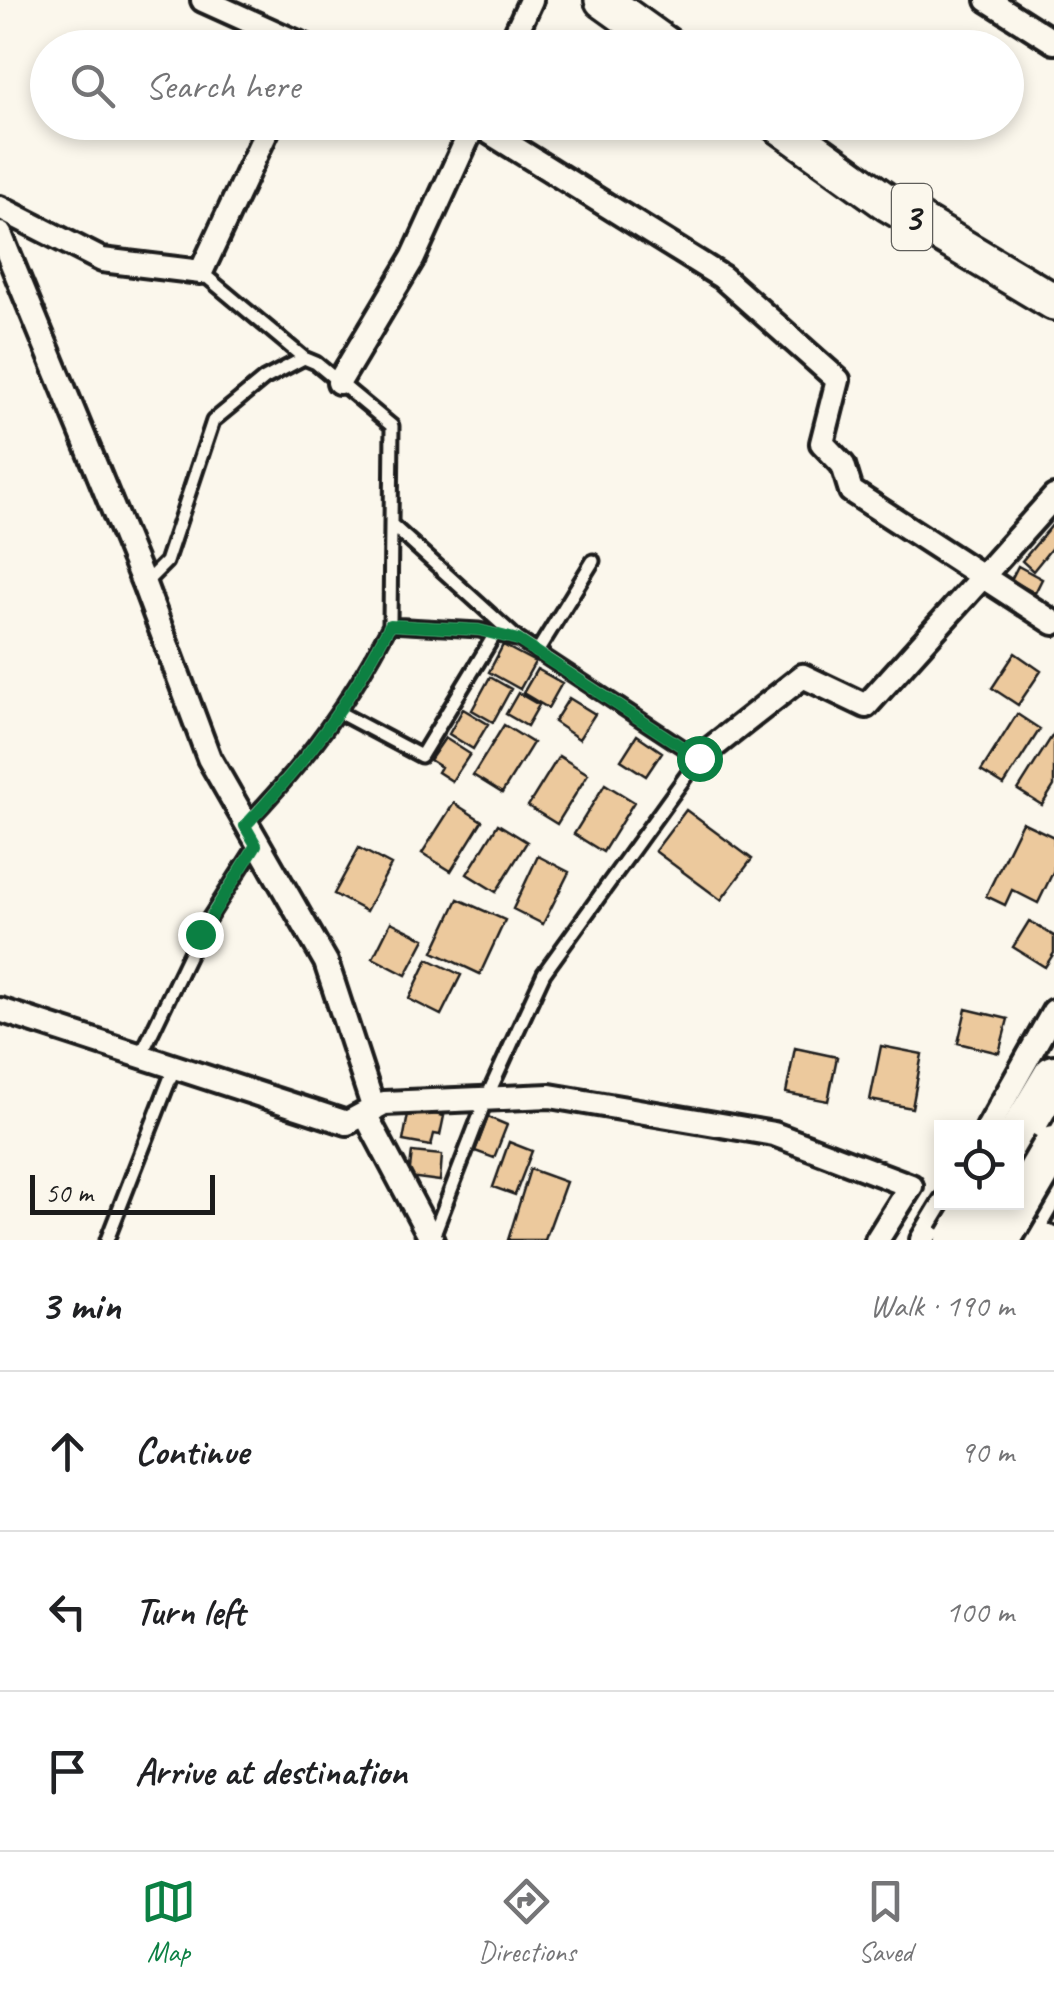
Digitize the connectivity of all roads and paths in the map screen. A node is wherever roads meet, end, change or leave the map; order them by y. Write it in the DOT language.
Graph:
graph roads {
  1 [pos="203,0"];
  2 [pos="531,0"];
  3 [pos="603,0"];
  4 [pos="988,0"];
  5 [pos="269,30"];
  6 [pos="517,30"];
  7 [pos="645,30"];
  8 [pos="1054,42"];
  9 [pos="263,140"];
  10 [pos="466,140"];
  11 [pos="501,140"];
  12 [pos="800,140"];
  13 [pos="0,208"];
  14 [pos="0,234"];
  15 [pos="201,272"];
  16 [pos="1054,302"];
  17 [pos="304,358"];
  18 [pos="339,382"];
  19 [pos="1054,497"];
  20 [pos="392,525"];
  21 [pos="593,562"];
  22 [pos="986,578"];
  23 [pos="144,584"];
  24 [pos="1054,623"];
  25 [pos="390,625"];
  26 [pos="495,634"];
  27 [pos="518,640"];
  28 [pos="537,652"];
  29 [pos="340,712"];
  30 [pos="699,758"];
  31 [pos="250,835"];
  32 [pos="0,1010"];
  33 [pos="1054,1011"];
  34 [pos="141,1056"];
  35 [pos="175,1066"];
  36 [pos="1054,1076"];
  37 [pos="486,1099"];
  38 [pos="370,1112"];
  39 [pos="993,1120"];
  40 [pos="1024,1127"];
  41 [pos="1054,1146"];
  42 [pos="911,1186"];
  43 [pos="1054,1191"];
  44 [pos="934,1195"];
  45 [pos="937,1210"];
  46 [pos="974,1210"];
  47 [pos="974,1210"];
  48 [pos="1028,1237"];
  49 [pos="106,1240"];
  50 [pos="432,1240"];
  51 [pos="877,1240"];
  52 [pos="922,1240"];
  53 [pos="956,1240"];
  1 -- 5 [label="street"];
  2 -- 6 [label="street"];
  3 -- 7 [label="main road"];
  4 -- 8 [label="street"];
  9 -- 15 [label="street"];
  10 -- 18 [label="street"];
  11 -- 22 [label="street"];
  12 -- 16 [label="main road, 3"];
  13 -- 15 [label="street"];
  14 -- 23 [label="street"];
  15 -- 17 [label="lane"];
  17 -- 18 [label="lane"];
  17 -- 23 [label="lane"];
  18 -- 20 [label="lane"];
  19 -- 22 [label="street"];
  20 -- 25 [label="lane"];
  20 -- 27 [label="lane"];
  21 -- 28 [label="lane"];
  22 -- 24 [label="street"];
  22 -- 30 [label="street"];
  23 -- 31 [label="street"];
  25 -- 26 [label="lane"];
  25 -- 29 [label="lane"];
  26 -- 27 [label="lane"];
  26 -- 29 [label="lane"];
  27 -- 28 [label="lane"];
  28 -- 30 [label="lane"];
  29 -- 31 [label="lane"];
  30 -- 37 [label="lane"];
  31 -- 34 [label="lane"];
  31 -- 38 [label="street"];
  32 -- 34 [label="street"];
  33 -- 39 [label="street"];
  34 -- 35 [label="street"];
  35 -- 38 [label="street"];
  35 -- 49 [label="lane"];
  36 -- 40 [label="highway"];
  37 -- 38 [label="street"];
  37 -- 42 [label="street"];
  37 -- 50 [label="lane"];
  38 -- 50 [label="street"];
  41 -- 48 [label="highway, bridge"];
  42 -- 44 [label="street"];
  42 -- 51 [label="street"];
  43 -- 48 [label="street"];
  45 -- 52 [label="street"];
  46 -- 48 [label="street"];
  47 -- 53 [label="highway, bridge"];
}
